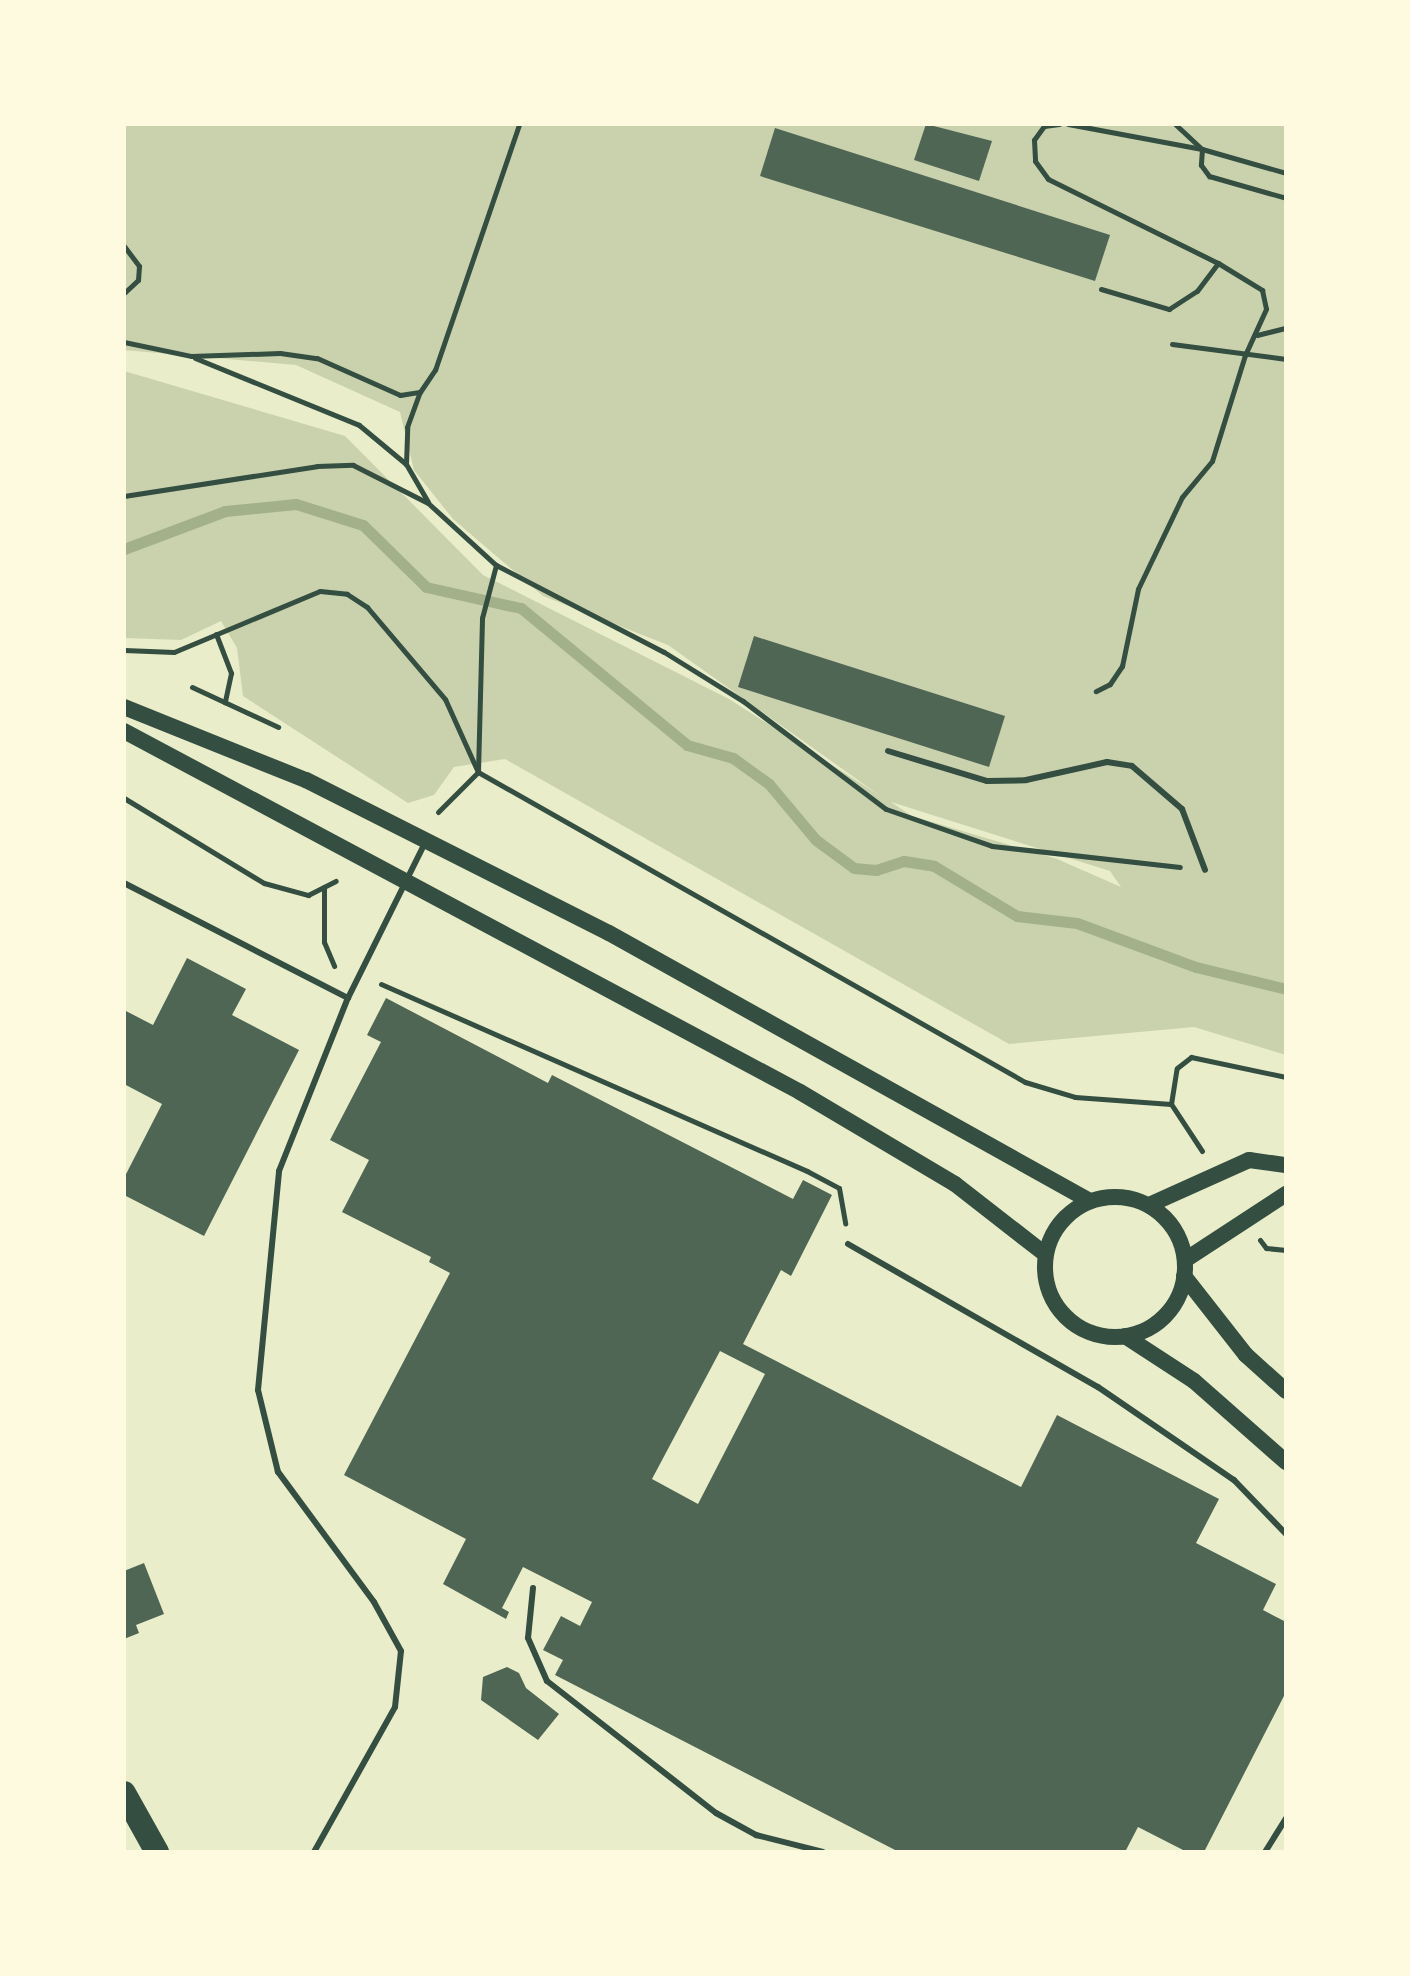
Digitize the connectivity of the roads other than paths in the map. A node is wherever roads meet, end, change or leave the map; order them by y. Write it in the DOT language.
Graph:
graph roads {
  1 [pos="124,707"];
  2 [pos="124,731"];
  3 [pos="888,751"];
  4 [pos="426,841"];
  5 [pos="1205,870"];
  6 [pos="406,880"];
  7 [pos="124,883"];
  8 [pos="348,998"];
  9 [pos="1286,1165"];
  10 [pos="1286,1194"];
  11 [pos="1090,1201"];
  12 [pos="1149,1205"];
  13 [pos="848,1244"];
  14 [pos="1045,1254"];
  15 [pos="1184,1268"];
  16 [pos="1125,1336"];
  17 [pos="1286,1391"];
  18 [pos="1286,1462"];
  19 [pos="1286,1534"];
  20 [pos="533,1588"];
  21 [pos="124,1793"];
  22 [pos="124,1817"];
  23 [pos="1286,1818"];
  24 [pos="151,1852"];
  25 [pos="157,1852"];
  26 [pos="314,1852"];
  27 [pos="823,1852"];
  28 [pos="1265,1852"];
  1 -- 4 [label="main road"];
  2 -- 6 [label="main road"];
  3 -- 5 [label="lane"];
  4 -- 6 [label="lane"];
  4 -- 11 [label="main road"];
  6 -- 8 [label="lane"];
  6 -- 14 [label="main road"];
  7 -- 8 [label="lane"];
  8 -- 26 [label="lane"];
  9 -- 12 [label="main road"];
  10 -- 15 [label="main road"];
  11 -- 12 [label="main road"];
  11 -- 14 [label="main road"];
  12 -- 15 [label="main road"];
  13 -- 19 [label="lane"];
  14 -- 16 [label="main road"];
  15 -- 16 [label="main road"];
  15 -- 17 [label="main road"];
  16 -- 18 [label="main road"];
  20 -- 27 [label="lane"];
  21 -- 25 [label="highway"];
  22 -- 24 [label="highway"];
  23 -- 28 [label="lane"];
}
